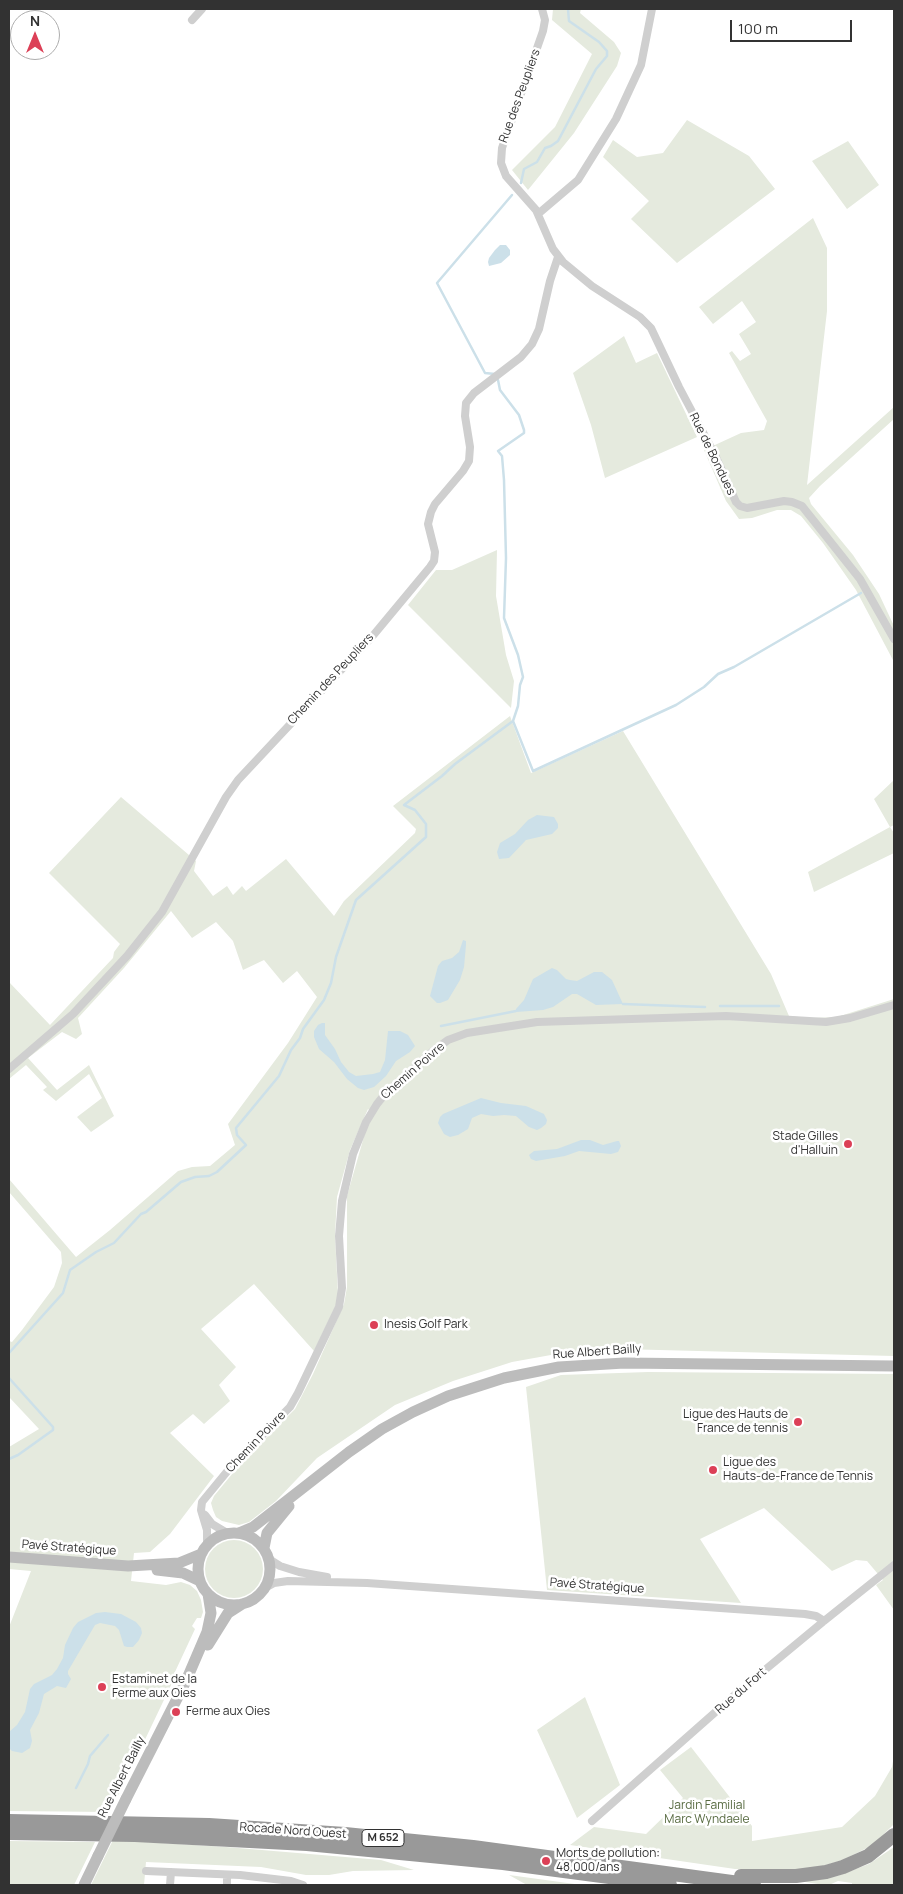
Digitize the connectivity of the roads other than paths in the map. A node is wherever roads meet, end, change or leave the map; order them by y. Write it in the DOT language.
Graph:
graph roads {
  1 [pos="202,9"];
  2 [pos="542,9"];
  3 [pos="652,9"];
  4 [pos="192,20"];
  5 [pos="538,214"];
  6 [pos="558,257"];
  7 [pos="894,639"];
  8 [pos="894,1005"];
  9 [pos="9,1069"];
  10 [pos="894,1366"];
  11 [pos="327,1470"];
  12 [pos="204,1499"];
  13 [pos="227,1533"];
  14 [pos="239,1533"];
  15 [pos="204,1549"];
  16 [pos="266,1551"];
  17 [pos="9,1557"];
  18 [pos="894,1565"];
  19 [pos="128,1566"];
  20 [pos="200,1581"];
  21 [pos="366,1583"];
  22 [pos="265,1588"];
  23 [pos="208,1594"];
  24 [pos="243,1604"];
  25 [pos="824,1621"];
  26 [pos="186,1681"];
  27 [pos="9,1821"];
  28 [pos="592,1821"];
  29 [pos="9,1833"];
  30 [pos="894,1835"];
  31 [pos="507,1851"];
  32 [pos="146,1871"];
  33 [pos="171,1872"];
  34 [pos="228,1875"];
  35 [pos="282,1882"];
  36 [pos="84,1885"];
  37 [pos="170,1885"];
  38 [pos="227,1885"];
  39 [pos="303,1885"];
  40 [pos="670,1885"];
  41 [pos="754,1885"];
  1 -- 4 [label="street"];
  2 -- 5 [label="street, Rue des Peupliers"];
  3 -- 5 [label="street"];
  5 -- 6 [label="street, Rue des Peupliers"];
  6 -- 7 [label="street, Rue de Bondues"];
  6 -- 9 [label="street, Chemin des Peupliers"];
  8 -- 12 [label="street, Chemin Poivre"];
  10 -- 11 [label="main road, Rue Albert Bailly"];
  11 -- 14 [label="main road, Rue Albert Bailly"];
  11 -- 16 [label="main road, Rue Albert Bailly"];
  12 -- 13 [label="street"];
  12 -- 15 [label="street"];
  13 -- 14 [label="main road"];
  13 -- 15 [label="main road"];
  14 -- 16 [label="main road"];
  15 -- 19 [label="main road, Pavé Stratégique"];
  15 -- 20 [label="main road"];
  16 -- 21 [label="street, Pavé Stratégique"];
  16 -- 22 [label="main road"];
  17 -- 19 [label="main road, Pavé Stratégique"];
  18 -- 25 [label="street, Rue du Fort"];
  19 -- 20 [label="main road, Pavé Stratégique"];
  20 -- 23 [label="main road"];
  21 -- 22 [label="street, Pavé Stratégique"];
  21 -- 25 [label="street, Pavé Stratégique"];
  22 -- 24 [label="main road"];
  23 -- 24 [label="main road"];
  23 -- 26 [label="main road, Rue Albert Bailly"];
  24 -- 26 [label="main road, Rue Albert Bailly"];
  25 -- 28 [label="street, Rue du Fort"];
  26 -- 36 [label="main road, Rue Albert Bailly, bridge"];
  27 -- 31 [label="highway, Rocade Nord Ouest / M 652"];
  29 -- 40 [label="highway, Rocade Nord Ouest / M 652"];
  30 -- 31 [label="highway"];
  31 -- 41 [label="highway, Rocade Nord Ouest / M 652"];
  32 -- 33 [label="street"];
  33 -- 34 [label="street"];
  33 -- 37 [label="street"];
  34 -- 35 [label="street"];
  34 -- 38 [label="street"];
  35 -- 39 [label="street"];
}
